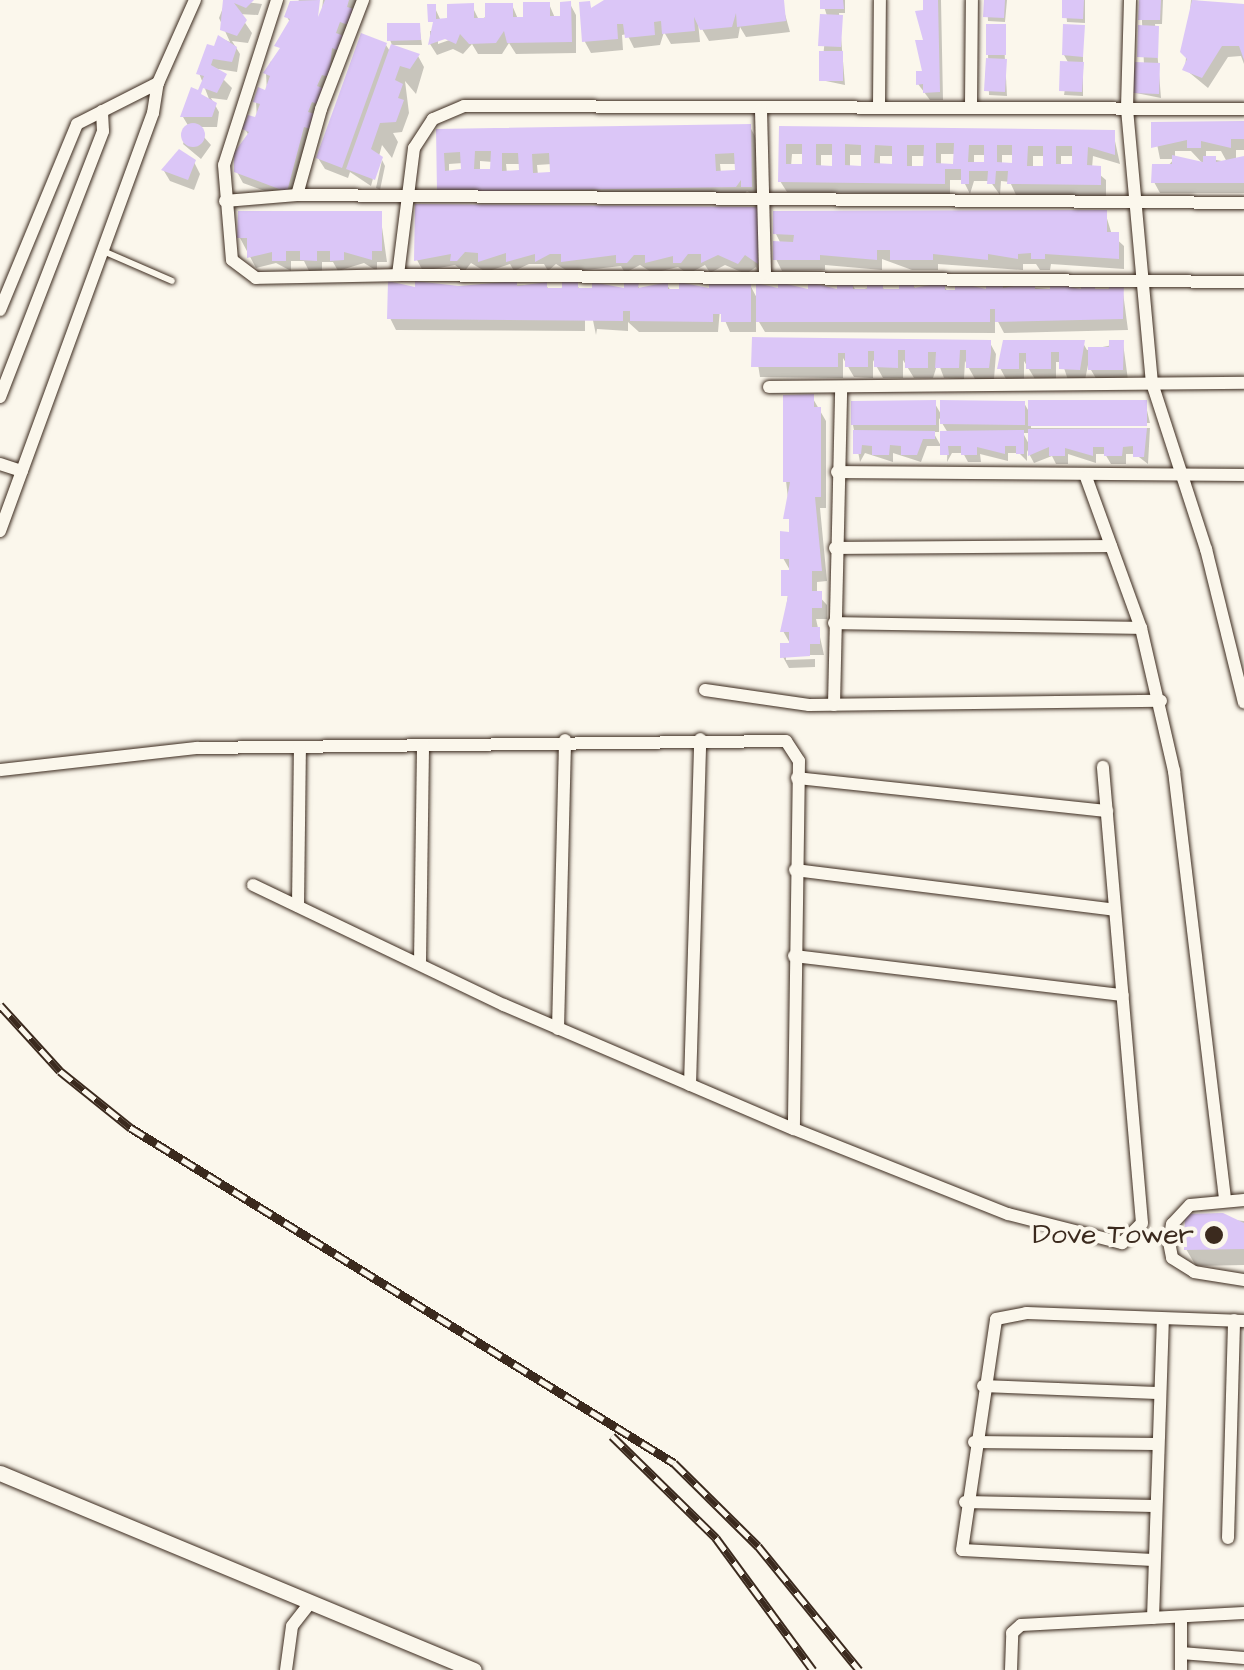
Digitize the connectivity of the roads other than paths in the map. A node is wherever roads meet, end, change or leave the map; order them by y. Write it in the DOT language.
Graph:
graph roads {
  1 [pos="195,0"];
  2 [pos="277,0"];
  3 [pos="363,0"];
  4 [pos="880,0"];
  5 [pos="972,0"];
  6 [pos="1130,0"];
  7 [pos="158,83"];
  8 [pos="880,106"];
  9 [pos="971,106"];
  10 [pos="1127,109"];
  11 [pos="1244,109"];
  12 [pos="761,110"];
  13 [pos="102,111"];
  14 [pos="297,195"];
  15 [pos="403,200"];
  16 [pos="764,200"];
  17 [pos="225,201"];
  18 [pos="1244,203"];
  19 [pos="1133,205"];
  20 [pos="102,250"];
  21 [pos="765,274"];
  22 [pos="398,275"];
  23 [pos="172,280"];
  24 [pos="1141,281"];
  25 [pos="1244,282"];
  26 [pos="0,310"];
  27 [pos="1152,383"];
  28 [pos="1244,383"];
  29 [pos="769,387"];
  30 [pos="842,389"];
  31 [pos="0,397"];
  32 [pos="0,464"];
  33 [pos="22,471"];
  34 [pos="838,472"];
  35 [pos="1184,474"];
  36 [pos="1244,475"];
  37 [pos="1086,477"];
  38 [pos="0,531"];
  39 [pos="1111,546"];
  40 [pos="835,548"];
  41 [pos="834,623"];
  42 [pos="1141,628"];
  43 [pos="705,690"];
  44 [pos="1160,701"];
  45 [pos="1244,702"];
  46 [pos="834,706"];
  47 [pos="700,739"];
  48 [pos="564,740"];
  49 [pos="423,745"];
  50 [pos="300,747"];
  51 [pos="1103,767"];
  52 [pos="0,770"];
  53 [pos="797,778"];
  54 [pos="1107,811"];
  55 [pos="795,870"];
  56 [pos="253,885"];
  57 [pos="298,906"];
  58 [pos="1115,910"];
  59 [pos="794,956"];
  60 [pos="420,963"];
  61 [pos="1122,994"];
  62 [pos="558,1029"];
  63 [pos="690,1085"];
  64 [pos="794,1128"];
  65 [pos="1224,1198"];
  66 [pos="1244,1200"];
  67 [pos="1244,1280"];
  68 [pos="1163,1319"];
  69 [pos="1239,1320"];
  70 [pos="983,1386"];
  71 [pos="1157,1392"];
  72 [pos="974,1442"];
  73 [pos="1156,1444"];
  74 [pos="1237,1472"];
  75 [pos="0,1473"];
  76 [pos="966,1502"];
  77 [pos="1154,1506"];
  78 [pos="1228,1538"];
  79 [pos="1153,1560"];
  80 [pos="309,1604"];
  81 [pos="1244,1612"];
  82 [pos="1152,1618"];
  83 [pos="1181,1618"];
  84 [pos="1182,1653"];
  85 [pos="1244,1658"];
  86 [pos="286,1670"];
  87 [pos="474,1670"];
  88 [pos="1011,1670"];
  89 [pos="1181,1670"];
  1 -- 7 [label="street"];
  2 -- 17 [label="street"];
  3 -- 14 [label="street"];
  4 -- 8 [label="street"];
  5 -- 9 [label="street"];
  6 -- 10 [label="street"];
  7 -- 13 [label="street"];
  7 -- 20 [label="street"];
  8 -- 9 [label="street"];
  8 -- 12 [label="street"];
  9 -- 10 [label="street"];
  10 -- 11 [label="street"];
  10 -- 19 [label="street"];
  12 -- 15 [label="street"];
  12 -- 16 [label="street"];
  13 -- 26 [label="street"];
  13 -- 31 [label="street"];
  14 -- 15 [label="street"];
  14 -- 17 [label="street"];
  15 -- 16 [label="street"];
  15 -- 22 [label="street"];
  16 -- 19 [label="street"];
  16 -- 21 [label="street"];
  17 -- 22 [label="street"];
  18 -- 19 [label="street"];
  19 -- 24 [label="street"];
  20 -- 23 [label="lane"];
  20 -- 33 [label="street"];
  21 -- 22 [label="street"];
  21 -- 24 [label="street"];
  24 -- 25 [label="street"];
  24 -- 27 [label="street"];
  27 -- 28 [label="street"];
  27 -- 30 [label="street"];
  27 -- 35 [label="street"];
  29 -- 30 [label="street"];
  30 -- 34 [label="street"];
  32 -- 33 [label="street"];
  33 -- 38 [label="street"];
  34 -- 37 [label="street"];
  34 -- 40 [label="street"];
  35 -- 36 [label="street"];
  35 -- 37 [label="street"];
  35 -- 45 [label="street"];
  37 -- 39 [label="street"];
  39 -- 40 [label="street"];
  39 -- 42 [label="street"];
  40 -- 41 [label="street"];
  41 -- 42 [label="street"];
  41 -- 46 [label="street"];
  42 -- 44 [label="street"];
  43 -- 46 [label="street"];
  44 -- 46 [label="street"];
  44 -- 65 [label="street"];
  47 -- 48 [label="street"];
  47 -- 53 [label="street"];
  47 -- 63 [label="street"];
  48 -- 49 [label="street"];
  48 -- 62 [label="street"];
  49 -- 50 [label="street"];
  49 -- 60 [label="street"];
  50 -- 52 [label="street"];
  50 -- 57 [label="street"];
  51 -- 54 [label="street"];
  53 -- 54 [label="street"];
  53 -- 55 [label="street"];
  54 -- 58 [label="street"];
  55 -- 58 [label="street"];
  55 -- 59 [label="street"];
  56 -- 57 [label="street"];
  57 -- 60 [label="street"];
  58 -- 61 [label="street"];
  59 -- 61 [label="street"];
  59 -- 64 [label="street"];
  60 -- 62 [label="street"];
  61 -- 64 [label="street"];
  62 -- 63 [label="street"];
  63 -- 64 [label="street"];
  65 -- 66 [label="street"];
  65 -- 67 [label="street"];
  68 -- 69 [label="street"];
  68 -- 70 [label="street"];
  68 -- 71 [label="street"];
  69 -- 74 [label="street"];
  70 -- 71 [label="street"];
  70 -- 72 [label="street"];
  71 -- 73 [label="street"];
  72 -- 73 [label="street"];
  72 -- 76 [label="street"];
  73 -- 77 [label="street"];
  74 -- 78 [label="street"];
  75 -- 80 [label="street"];
  76 -- 77 [label="street"];
  76 -- 79 [label="street"];
  77 -- 79 [label="street"];
  79 -- 82 [label="street"];
  80 -- 86 [label="street"];
  80 -- 87 [label="street"];
  81 -- 83 [label="street"];
  82 -- 83 [label="street"];
  82 -- 88 [label="street"];
  83 -- 84 [label="street"];
  84 -- 85 [label="street"];
  84 -- 89 [label="street"];
}
